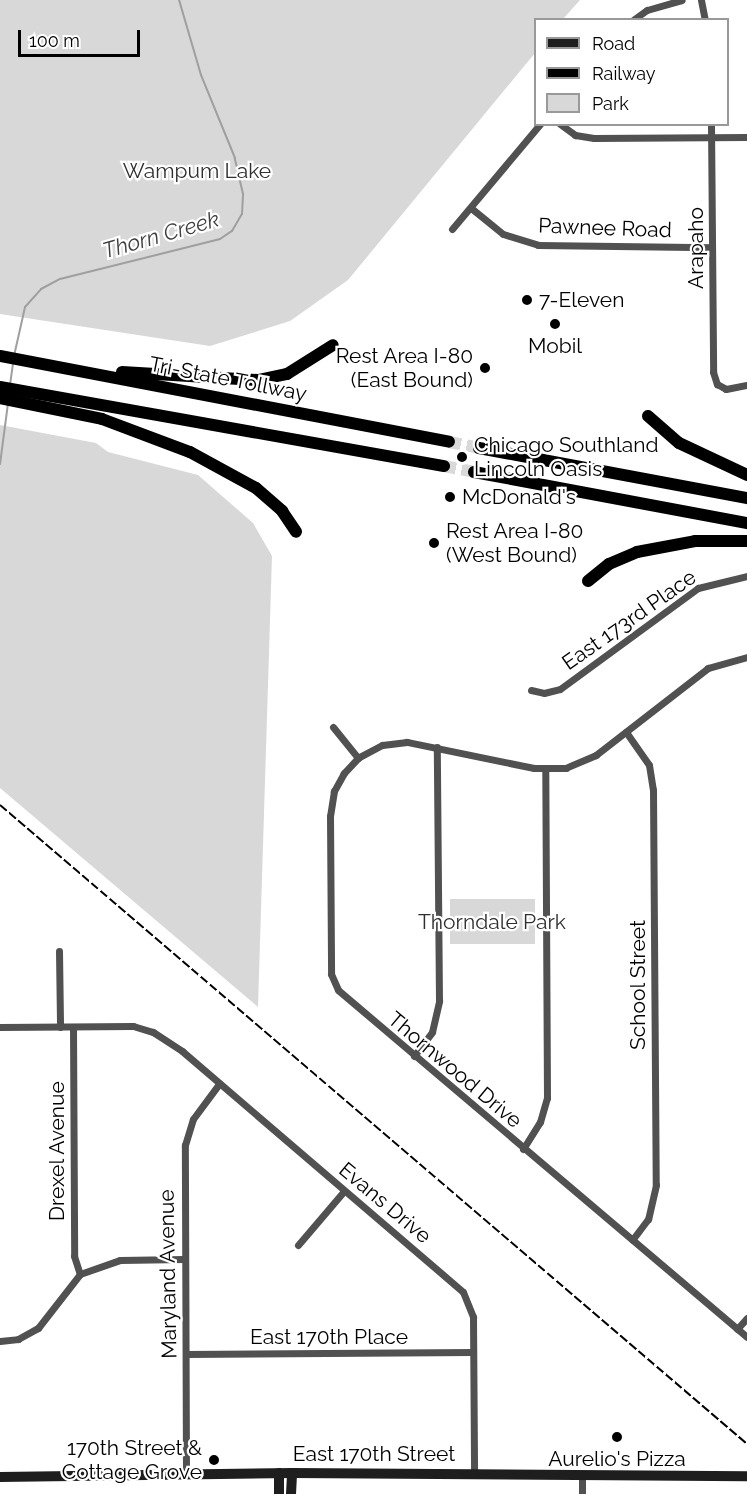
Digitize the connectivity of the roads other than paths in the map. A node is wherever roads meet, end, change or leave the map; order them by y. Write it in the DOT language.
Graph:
graph roads {
  1 [pos="682,0"];
  2 [pos="701,0"];
  3 [pos="636,18"];
  4 [pos="705,18"];
  5 [pos="538,126"];
  6 [pos="564,126"];
  7 [pos="711,126"];
  8 [pos="711,137"];
  9 [pos="747,137"];
  10 [pos="471,208"];
  11 [pos="452,229"];
  12 [pos="712,247"];
  13 [pos="333,345"];
  14 [pos="0,356"];
  15 [pos="81,371"];
  16 [pos="747,385"];
  17 [pos="0,387"];
  18 [pos="0,398"];
  19 [pos="56,403"];
  20 [pos="648,416"];
  21 [pos="449,442"];
  22 [pos="479,448"];
  23 [pos="444,466"];
  24 [pos="474,472"];
  25 [pos="747,475"];
  26 [pos="747,498"];
  27 [pos="747,523"];
  28 [pos="296,532"];
  29 [pos="747,540"];
  30 [pos="747,576"];
  31 [pos="588,581"];
  32 [pos="747,657"];
  33 [pos="531,690"];
  34 [pos="333,727"];
  35 [pos="626,732"];
  36 [pos="437,747"];
  37 [pos="358,758"];
  38 [pos="545,769"];
  39 [pos="59,951"];
  40 [pos="0,1027"];
  41 [pos="60,1027"];
  42 [pos="73,1027"];
  43 [pos="414,1056"];
  44 [pos="219,1084"];
  45 [pos="523,1149"];
  46 [pos="344,1191"];
  47 [pos="632,1240"];
  48 [pos="298,1245"];
  49 [pos="184,1259"];
  50 [pos="80,1274"];
  51 [pos="747,1318"];
  52 [pos="737,1329"];
  53 [pos="747,1337"];
  54 [pos="0,1341"];
  55 [pos="473,1352"];
  56 [pos="186,1354"];
  57 [pos="279,1473"];
  58 [pos="292,1473"];
  59 [pos="186,1474"];
  60 [pos="474,1474"];
  61 [pos="582,1475"];
  62 [pos="747,1476"];
  63 [pos="0,1477"];
  64 [pos="279,1494"];
  65 [pos="291,1494"];
  66 [pos="582,1494"];
  1 -- 3 [label="street"];
  2 -- 4 [label="street"];
  5 -- 10 [label="street"];
  6 -- 8 [label="street"];
  7 -- 8 [label="street, Arapaho"];
  8 -- 9 [label="street"];
  8 -- 12 [label="street, Arapaho"];
  10 -- 11 [label="street"];
  10 -- 12 [label="street, Pawnee Road"];
  12 -- 16 [label="street, Arapaho"];
  13 -- 15 [label="highway"];
  14 -- 15 [label="highway, Tri-State Tollway"];
  15 -- 21 [label="highway, Tri-State Tollway"];
  17 -- 19 [label="highway"];
  18 -- 19 [label="highway"];
  19 -- 23 [label="highway"];
  19 -- 28 [label="highway"];
  20 -- 25 [label="highway"];
  22 -- 26 [label="highway"];
  24 -- 27 [label="highway"];
  29 -- 31 [label="highway"];
  30 -- 33 [label="street, East 173rd Place"];
  32 -- 35 [label="street"];
  34 -- 37 [label="street"];
  35 -- 38 [label="street"];
  35 -- 47 [label="street, School Street"];
  36 -- 37 [label="street"];
  36 -- 38 [label="street"];
  36 -- 43 [label="street"];
  37 -- 43 [label="street, Thornwood Drive"];
  38 -- 45 [label="street"];
  39 -- 41 [label="street"];
  40 -- 41 [label="street"];
  41 -- 42 [label="street"];
  42 -- 44 [label="street, Evans Drive"];
  42 -- 50 [label="street, Drexel Avenue"];
  43 -- 45 [label="street, Thornwood Drive"];
  44 -- 46 [label="street, Evans Drive"];
  44 -- 49 [label="street, Maryland Avenue"];
  45 -- 47 [label="street, Thornwood Drive"];
  46 -- 48 [label="street"];
  46 -- 55 [label="street, Evans Drive"];
  47 -- 52 [label="street, Thornwood Drive"];
  49 -- 50 [label="street"];
  49 -- 56 [label="street, Maryland Avenue"];
  50 -- 54 [label="street"];
  51 -- 52 [label="street"];
  52 -- 53 [label="street"];
  55 -- 56 [label="street, East 170th Place"];
  55 -- 60 [label="street, Evans Drive"];
  56 -- 59 [label="street, Maryland Avenue"];
  57 -- 58 [label="street, East 170th Street"];
  57 -- 59 [label="street, East 170th Street"];
  57 -- 64 [label="street"];
  58 -- 60 [label="street, East 170th Street"];
  58 -- 65 [label="street"];
  59 -- 63 [label="street, East 170th Street"];
  60 -- 61 [label="street, East 170th Street"];
  61 -- 62 [label="street, East 170th Street"];
  61 -- 66 [label="street"];
}
